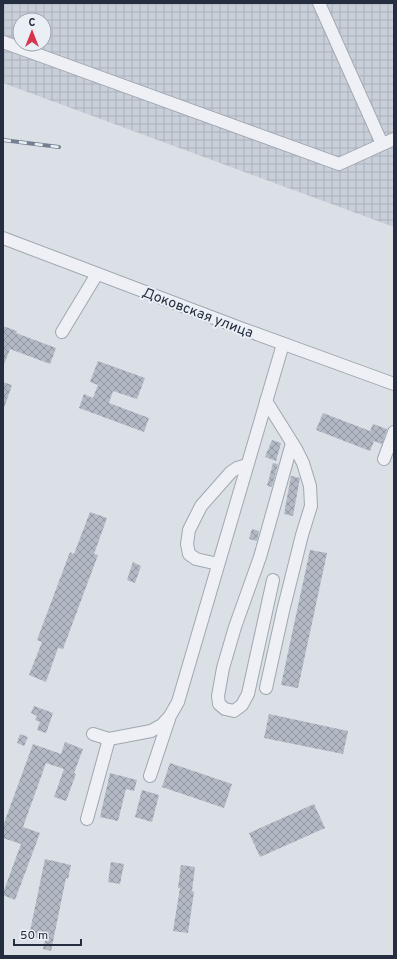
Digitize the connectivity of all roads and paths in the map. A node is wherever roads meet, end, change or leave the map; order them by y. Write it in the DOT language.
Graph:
graph roads {
  1 [pos="319,3"];
  2 [pos="3,42"];
  3 [pos="394,139"];
  4 [pos="382,144"];
  5 [pos="3,238"];
  6 [pos="97,274"];
  7 [pos="62,332"];
  8 [pos="283,344"];
  9 [pos="394,384"];
  10 [pos="266,401"];
  11 [pos="394,432"];
  12 [pos="292,443"];
  13 [pos="384,459"];
  14 [pos="247,465"];
  15 [pos="218,564"];
  16 [pos="273,580"];
  17 [pos="266,688"];
  18 [pos="170,716"];
  19 [pos="93,734"];
  20 [pos="109,739"];
  21 [pos="150,776"];
  22 [pos="87,819"];
  1 -- 4 [label="street"];
  2 -- 4 [label="street"];
  3 -- 4 [label="street"];
  5 -- 6 [label="street, Доковская улица"];
  6 -- 7 [label="street"];
  6 -- 8 [label="street, Доковская улица"];
  8 -- 9 [label="street, Доковская улица"];
  8 -- 10 [label="street"];
  10 -- 12 [label="street"];
  10 -- 14 [label="street"];
  11 -- 13 [label="street"];
  12 -- 16 [label="street"];
  12 -- 17 [label="street"];
  14 -- 15 [label="street"];
  14 -- 15 [label="street"];
  15 -- 18 [label="street"];
  18 -- 20 [label="street"];
  18 -- 21 [label="street"];
  19 -- 20 [label="street"];
  20 -- 22 [label="street"];
}
